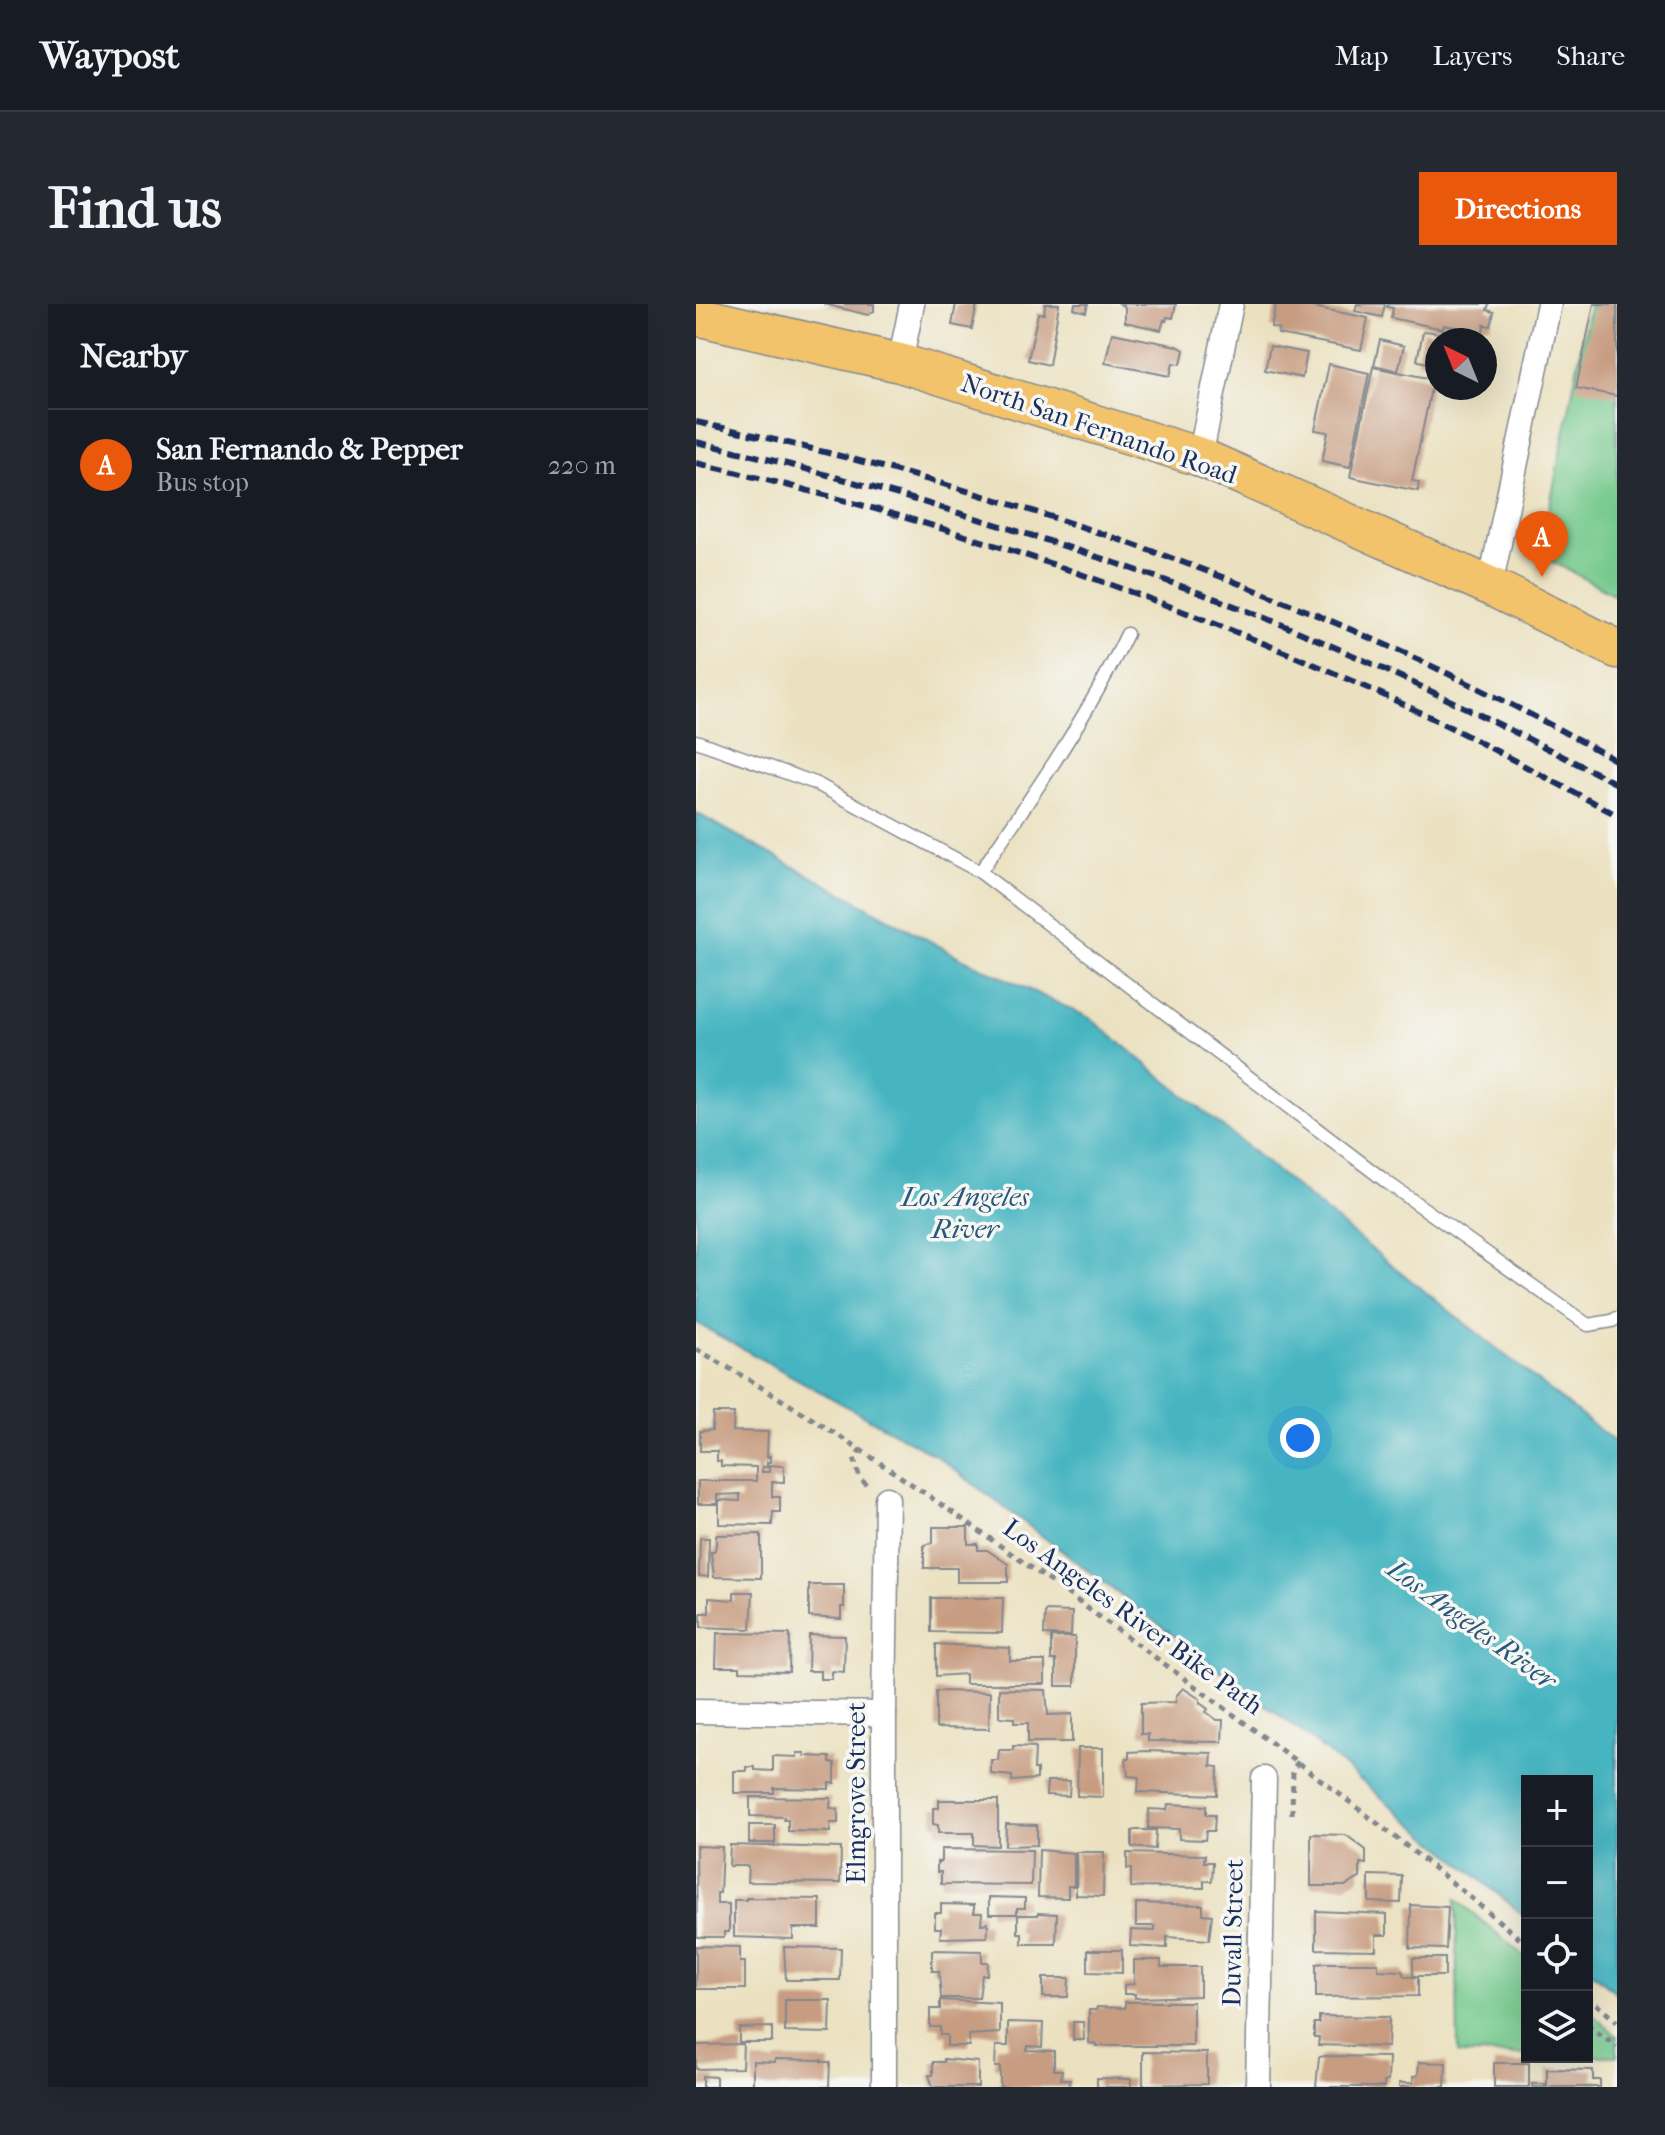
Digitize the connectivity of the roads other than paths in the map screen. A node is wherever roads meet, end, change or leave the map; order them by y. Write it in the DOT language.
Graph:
graph roads {
  1 [pos="912,304"];
  2 [pos="1231,304"];
  3 [pos="1549,304"];
  4 [pos="696,316"];
  5 [pos="900,363"];
  6 [pos="1200,457"];
  7 [pos="1490,586"];
  8 [pos="1127,634"];
  9 [pos="1617,649"];
  10 [pos="696,741"];
  11 [pos="980,872"];
  12 [pos="1617,1318"];
  13 [pos="887,1499"];
  14 [pos="696,1711"];
  15 [pos="884,1714"];
  16 [pos="1264,1779"];
  17 [pos="884,2087"];
  18 [pos="1258,2087"];
  1 -- 5 [label="street"];
  2 -- 6 [label="street"];
  3 -- 7 [label="street"];
  4 -- 5 [label="main road, North San Fernando Road"];
  5 -- 6 [label="main road, North San Fernando Road"];
  6 -- 7 [label="main road, North San Fernando Road"];
  7 -- 9 [label="main road, North San Fernando Road"];
  8 -- 11 [label="lane"];
  10 -- 11 [label="lane"];
  11 -- 12 [label="lane"];
  13 -- 15 [label="street, Elmgrove Street"];
  14 -- 15 [label="street"];
  15 -- 17 [label="street, Elmgrove Street"];
  16 -- 18 [label="street, Duvall Street"];
}
